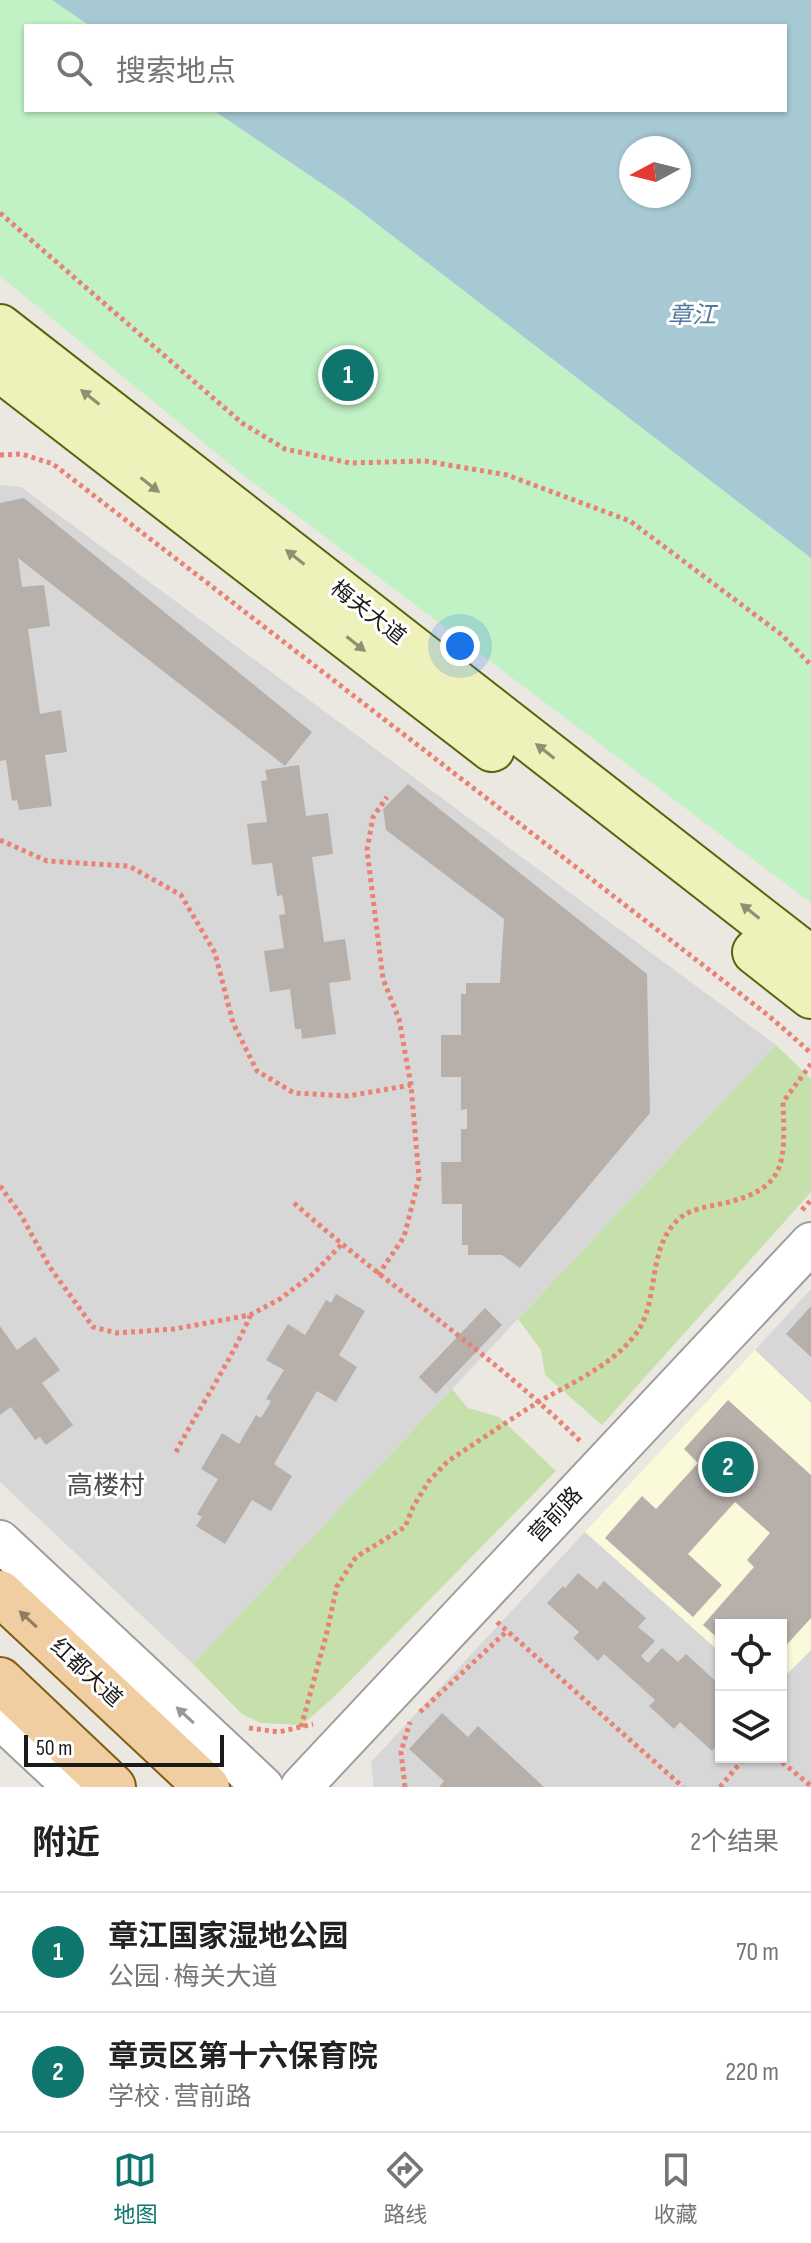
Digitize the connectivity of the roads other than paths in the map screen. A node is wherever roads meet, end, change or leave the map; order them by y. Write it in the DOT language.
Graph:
graph roads {
  1 [pos="5,351"];
  2 [pos="811,959"];
  3 [pos="811,996"];
  4 [pos="806,1228"];
  5 [pos="0,1541"];
  6 [pos="0,1593"];
  7 [pos="0,1680"];
  8 [pos="0,1718"];
  9 [pos="74,1787"];
  10 [pos="113,1787"];
  11 [pos="207,1787"];
  12 [pos="263,1787"];
  13 [pos="301,1787"];
  2 -- 1 [label="main road, 梅关大道, one-way"];
  1 -- 3 [label="main road, 梅关大道, one-way"];
  4 -- 13 [label="street, 营前路"];
  12 -- 5 [label="street, one-way"];
  11 -- 6 [label="main road, 红都大道, one-way"];
  7 -- 10 [label="main road"];
  8 -- 9 [label="street"];
}
